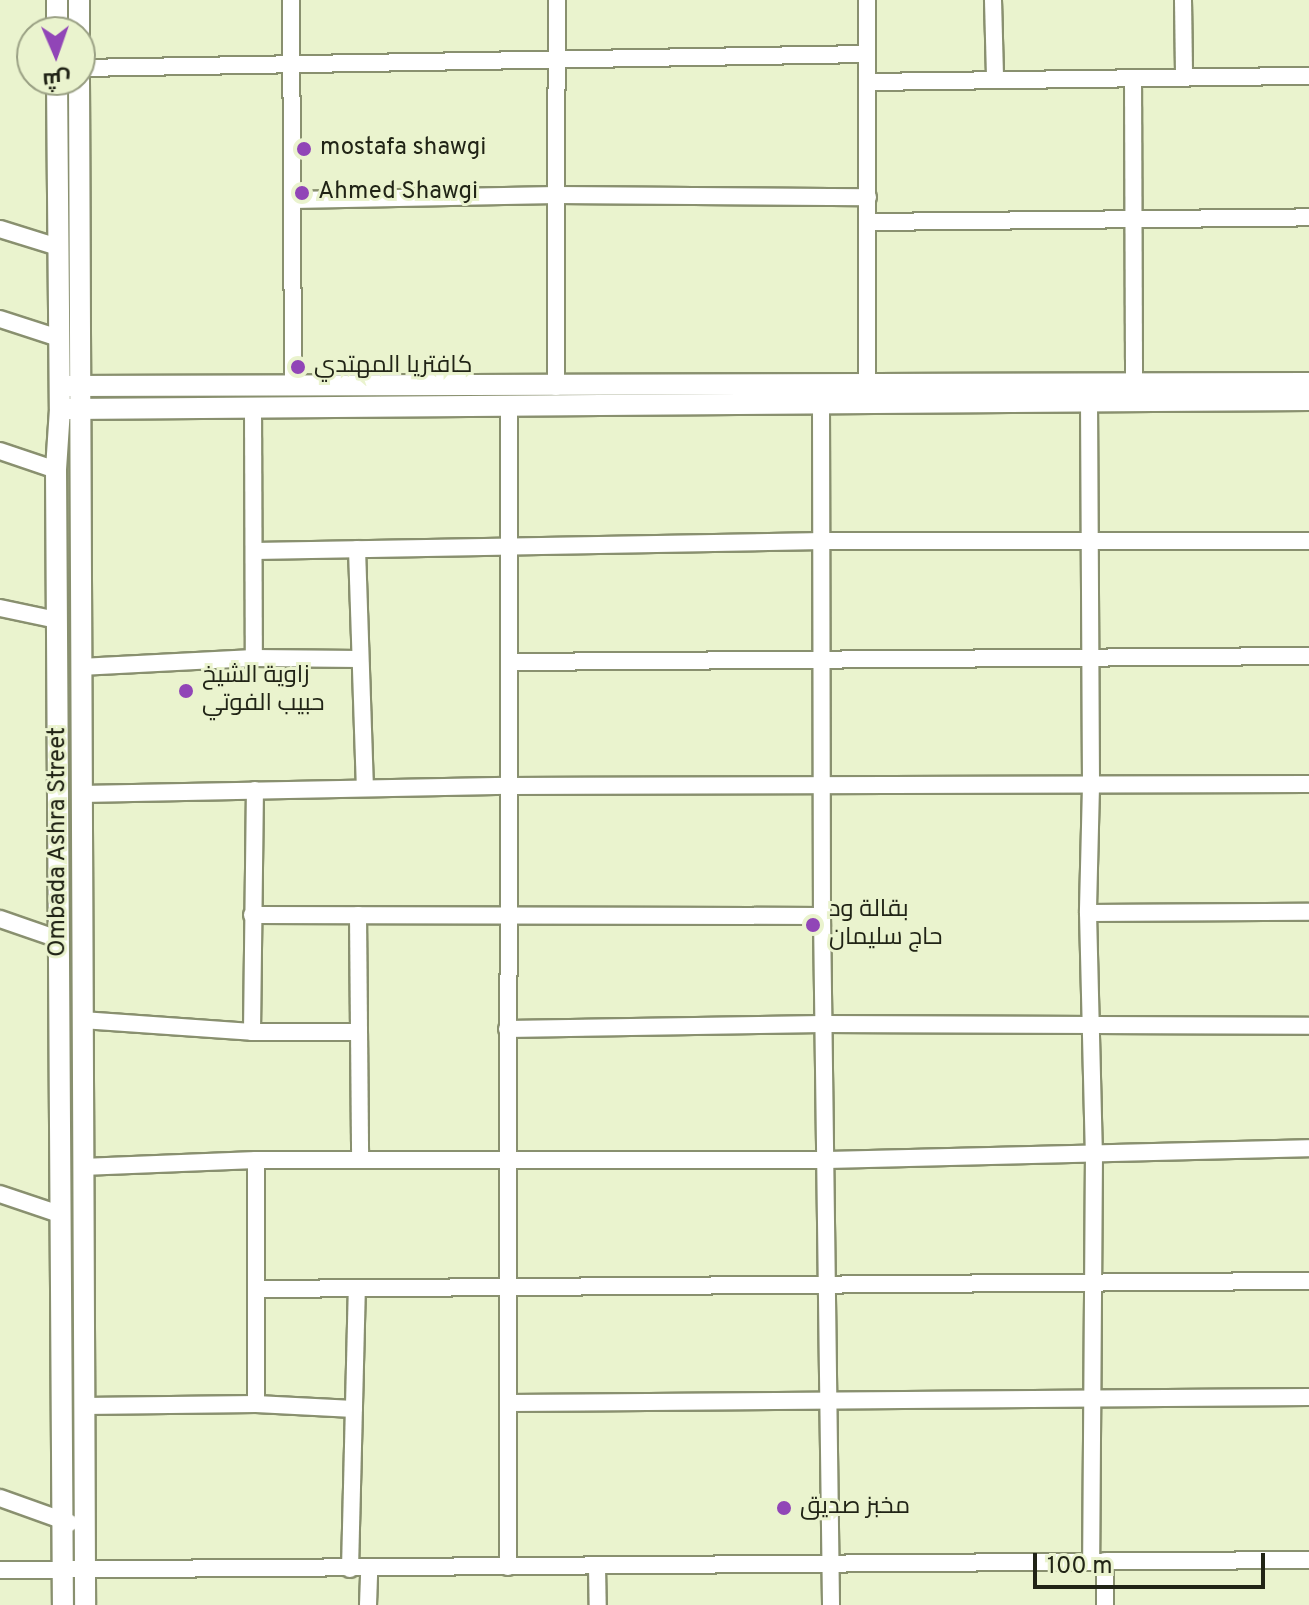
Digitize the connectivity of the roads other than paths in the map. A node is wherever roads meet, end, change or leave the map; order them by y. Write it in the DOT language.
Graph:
graph roads {
  1 [pos="291,0"];
  2 [pos="557,0"];
  3 [pos="867,0"];
  4 [pos="993,0"];
  5 [pos="1183,0"];
  6 [pos="866,54"];
  7 [pos="557,60"];
  8 [pos="291,63"];
  9 [pos="96,68"];
  10 [pos="1184,76"];
  11 [pos="1309,76"];
  12 [pos="1133,78"];
  13 [pos="995,79"];
  14 [pos="867,82"];
  15 [pos="57,96"];
  16 [pos="79,96"];
  17 [pos="557,195"];
  18 [pos="868,197"];
  19 [pos="292,200"];
  20 [pos="1134,216"];
  21 [pos="1309,217"];
  22 [pos="867,222"];
  23 [pos="0,229"];
  24 [pos="58,247"];
  25 [pos="0,319"];
  26 [pos="59,338"];
  27 [pos="1134,383"];
  28 [pos="1309,383"];
  29 [pos="82,385"];
  30 [pos="293,385"];
  31 [pos="60,386"];
  32 [pos="556,387"];
  33 [pos="866,395"];
  34 [pos="631,396"];
  35 [pos="1089,400"];
  36 [pos="1309,400"];
  37 [pos="821,404"];
  38 [pos="509,406"];
  39 [pos="60,409"];
  40 [pos="253,409"];
  41 [pos="82,410"];
  42 [pos="0,451"];
  43 [pos="56,470"];
  44 [pos="824,541"];
  45 [pos="1088,541"];
  46 [pos="1309,541"];
  47 [pos="510,546"];
  48 [pos="357,549"];
  49 [pos="254,551"];
  50 [pos="0,608"];
  51 [pos="57,620"];
  52 [pos="1309,656"];
  53 [pos="1089,657"];
  54 [pos="254,658"];
  55 [pos="360,659"];
  56 [pos="824,659"];
  57 [pos="510,662"];
  58 [pos="80,667"];
  59 [pos="1309,784"];
  60 [pos="509,786"];
  61 [pos="1091,786"];
  62 [pos="823,787"];
  63 [pos="365,788"];
  64 [pos="255,790"];
  65 [pos="81,794"];
  66 [pos="1309,912"];
  67 [pos="1088,913"];
  68 [pos="252,915"];
  69 [pos="358,915"];
  70 [pos="506,915"];
  71 [pos="822,916"];
  72 [pos="0,919"];
  73 [pos="58,939"];
  74 [pos="82,1020"];
  75 [pos="1090,1023"];
  76 [pos="823,1024"];
  77 [pos="1309,1026"];
  78 [pos="507,1029"];
  79 [pos="252,1032"];
  80 [pos="358,1032"];
  81 [pos="1309,1148"];
  82 [pos="1094,1153"];
  83 [pos="360,1159"];
  84 [pos="508,1159"];
  85 [pos="256,1160"];
  86 [pos="825,1160"];
  87 [pos="82,1167"];
  88 [pos="0,1194"];
  89 [pos="59,1214"];
  90 [pos="1309,1281"];
  91 [pos="1091,1283"];
  92 [pos="827,1285"];
  93 [pos="510,1287"];
  94 [pos="257,1289"];
  95 [pos="357,1289"];
  96 [pos="1309,1397"];
  97 [pos="1090,1399"];
  98 [pos="828,1402"];
  99 [pos="509,1403"];
  100 [pos="256,1404"];
  101 [pos="83,1406"];
  102 [pos="354,1409"];
  103 [pos="0,1498"];
  104 [pos="62,1521"];
  105 [pos="84,1526"];
  106 [pos="1309,1560"];
  107 [pos="1098,1562"];
  108 [pos="597,1566"];
  109 [pos="830,1566"];
  110 [pos="508,1567"];
  111 [pos="62,1568"];
  112 [pos="85,1568"];
  113 [pos="350,1569"];
  114 [pos="369,1569"];
  115 [pos="0,1570"];
  116 [pos="63,1605"];
  117 [pos="85,1605"];
  118 [pos="368,1605"];
  119 [pos="598,1605"];
  120 [pos="831,1605"];
  121 [pos="1105,1605"];
  1 -- 8 [label="street"];
  2 -- 7 [label="street"];
  3 -- 6 [label="street"];
  4 -- 13 [label="street"];
  5 -- 10 [label="street"];
  6 -- 7 [label="street"];
  6 -- 14 [label="street"];
  7 -- 8 [label="street"];
  7 -- 17 [label="street"];
  8 -- 9 [label="street"];
  8 -- 19 [label="street"];
  10 -- 11 [label="street"];
  10 -- 12 [label="street"];
  12 -- 13 [label="street"];
  12 -- 20 [label="street"];
  13 -- 14 [label="street"];
  14 -- 18 [label="street"];
  15 -- 24 [label="main road, Ombada Ashra Street"];
  16 -- 29 [label="main road, Ombada Ashra Street"];
  17 -- 18 [label="street"];
  17 -- 19 [label="street"];
  17 -- 32 [label="street"];
  18 -- 22 [label="street"];
  19 -- 30 [label="street"];
  20 -- 21 [label="street"];
  20 -- 22 [label="street"];
  20 -- 27 [label="street"];
  22 -- 33 [label="street"];
  23 -- 24 [label="street"];
  24 -- 26 [label="main road, Ombada Ashra Street"];
  25 -- 26 [label="street"];
  26 -- 31 [label="main road, Ombada Ashra Street"];
  27 -- 28 [label="main road"];
  27 -- 33 [label="main road"];
  29 -- 30 [label="main road"];
  29 -- 31 [label="main road"];
  29 -- 41 [label="main road, Ombada Ashra Street"];
  30 -- 32 [label="main road"];
  31 -- 39 [label="main road, Ombada Ashra Street"];
  32 -- 34 [label="main road"];
  33 -- 34 [label="main road"];
  33 -- 35 [label="main road"];
  33 -- 37 [label="main road"];
  34 -- 37 [label="main road"];
  34 -- 38 [label="main road"];
  35 -- 36 [label="main road"];
  35 -- 45 [label="street"];
  37 -- 44 [label="street"];
  38 -- 40 [label="main road"];
  38 -- 47 [label="street"];
  39 -- 41 [label="main road"];
  39 -- 43 [label="main road, Ombada Ashra Street"];
  40 -- 41 [label="main road"];
  40 -- 49 [label="street"];
  41 -- 58 [label="main road, Ombada Ashra Street"];
  42 -- 43 [label="street"];
  43 -- 51 [label="main road, Ombada Ashra Street"];
  44 -- 45 [label="street"];
  44 -- 47 [label="street"];
  44 -- 56 [label="street"];
  45 -- 46 [label="street"];
  45 -- 53 [label="street"];
  47 -- 48 [label="street"];
  47 -- 57 [label="street"];
  48 -- 49 [label="street"];
  48 -- 55 [label="street"];
  49 -- 54 [label="street"];
  50 -- 51 [label="street"];
  51 -- 73 [label="main road, Ombada Ashra Street"];
  52 -- 53 [label="street"];
  53 -- 56 [label="street"];
  53 -- 61 [label="street"];
  54 -- 55 [label="street"];
  54 -- 58 [label="street"];
  55 -- 63 [label="street"];
  56 -- 57 [label="street"];
  56 -- 62 [label="street"];
  57 -- 60 [label="street"];
  58 -- 65 [label="main road, Ombada Ashra Street"];
  59 -- 61 [label="street"];
  60 -- 62 [label="street"];
  60 -- 63 [label="street"];
  60 -- 70 [label="street"];
  61 -- 62 [label="street"];
  61 -- 67 [label="street"];
  62 -- 71 [label="street"];
  63 -- 64 [label="street"];
  64 -- 65 [label="street"];
  64 -- 68 [label="street"];
  65 -- 74 [label="main road, Ombada Ashra Street"];
  66 -- 67 [label="street"];
  67 -- 75 [label="street"];
  68 -- 69 [label="street"];
  68 -- 79 [label="street"];
  69 -- 70 [label="street"];
  69 -- 80 [label="street"];
  70 -- 71 [label="street"];
  70 -- 78 [label="street"];
  71 -- 76 [label="street"];
  72 -- 73 [label="street"];
  73 -- 89 [label="main road, Ombada Ashra Street"];
  74 -- 79 [label="street"];
  74 -- 87 [label="main road, Ombada Ashra Street"];
  75 -- 76 [label="street"];
  75 -- 77 [label="street"];
  75 -- 82 [label="street"];
  76 -- 78 [label="street"];
  76 -- 86 [label="street"];
  78 -- 84 [label="street"];
  79 -- 80 [label="street"];
  80 -- 83 [label="street"];
  81 -- 82 [label="street"];
  82 -- 86 [label="street"];
  82 -- 91 [label="street"];
  83 -- 84 [label="street"];
  83 -- 85 [label="street"];
  84 -- 86 [label="street"];
  84 -- 93 [label="street"];
  85 -- 87 [label="street"];
  85 -- 94 [label="street"];
  86 -- 92 [label="street"];
  87 -- 101 [label="main road, Ombada Ashra Street"];
  88 -- 89 [label="street"];
  89 -- 104 [label="main road, Ombada Ashra Street"];
  90 -- 91 [label="street"];
  91 -- 92 [label="street"];
  91 -- 97 [label="street"];
  92 -- 93 [label="street"];
  92 -- 98 [label="street"];
  93 -- 95 [label="street"];
  93 -- 99 [label="street"];
  94 -- 95 [label="street"];
  94 -- 100 [label="street"];
  95 -- 102 [label="street"];
  96 -- 97 [label="street"];
  97 -- 98 [label="street"];
  97 -- 107 [label="street"];
  98 -- 99 [label="street"];
  98 -- 109 [label="street"];
  99 -- 110 [label="street"];
  100 -- 101 [label="street"];
  100 -- 102 [label="street"];
  101 -- 105 [label="main road, Ombada Ashra Street"];
  102 -- 113 [label="street"];
  103 -- 104 [label="street"];
  104 -- 105 [label="street"];
  104 -- 111 [label="main road, Ombada Ashra Street"];
  105 -- 112 [label="main road, Ombada Ashra Street"];
  106 -- 107 [label="street"];
  107 -- 109 [label="street"];
  107 -- 121 [label="street"];
  108 -- 109 [label="street"];
  108 -- 110 [label="street"];
  108 -- 119 [label="street"];
  109 -- 120 [label="street"];
  110 -- 114 [label="street"];
  111 -- 112 [label="street"];
  111 -- 115 [label="street"];
  111 -- 116 [label="main road, Ombada Ashra Street"];
  112 -- 113 [label="street"];
  112 -- 117 [label="main road, Ombada Ashra Street"];
  113 -- 114 [label="street"];
  114 -- 118 [label="street"];
}
